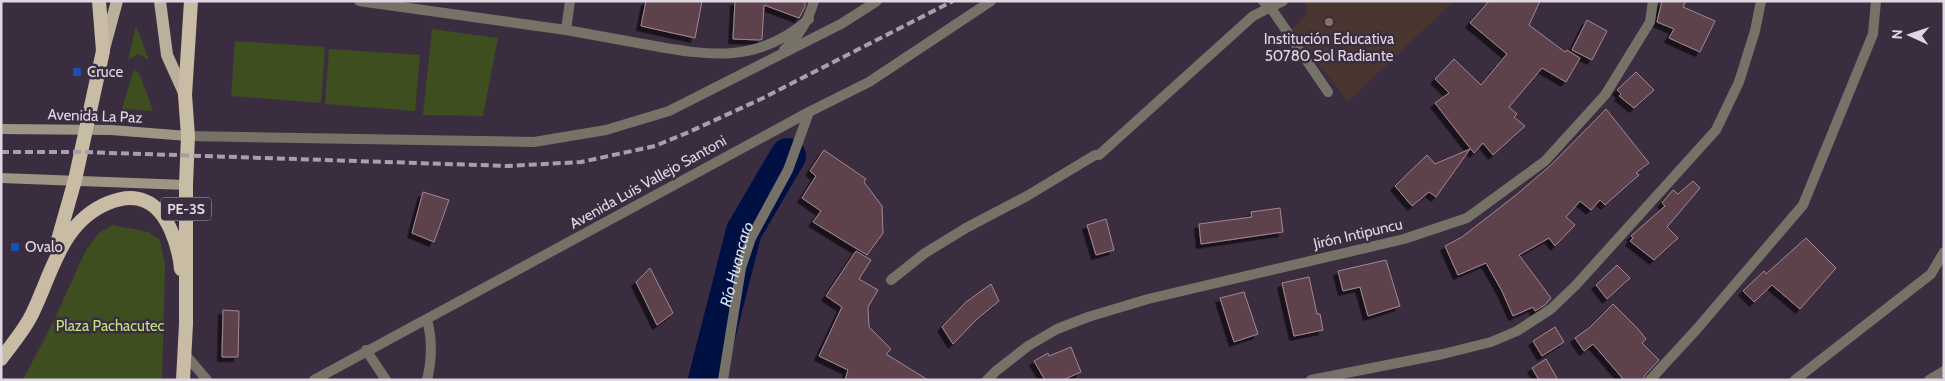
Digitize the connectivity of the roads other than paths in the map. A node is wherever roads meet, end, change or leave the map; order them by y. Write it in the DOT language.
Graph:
graph roads {
  1 [pos="99,1"];
  2 [pos="117,1"];
  3 [pos="160,1"];
  4 [pos="191,1"];
  5 [pos="359,1"];
  6 [pos="570,1"];
  7 [pos="814,1"];
  8 [pos="877,1"];
  9 [pos="990,1"];
  10 [pos="1282,1"];
  11 [pos="1653,1"];
  12 [pos="1760,1"];
  13 [pos="1876,1"];
  14 [pos="1267,5"];
  15 [pos="809,19"];
  16 [pos="566,30"];
  17 [pos="103,51"];
  18 [pos="776,58"];
  19 [pos="1328,92"];
  20 [pos="185,94"];
  21 [pos="809,112"];
  22 [pos="1,129"];
  23 [pos="86,130"];
  24 [pos="188,136"];
  25 [pos="1,178"];
  26 [pos="75,180"];
  27 [pos="186,185"];
  28 [pos="1944,252"];
  29 [pos="48,274"];
  30 [pos="891,280"];
  31 [pos="427,320"];
  32 [pos="186,324"];
  33 [pos="366,350"];
  34 [pos="184,353"];
  35 [pos="1,359"];
  36 [pos="1944,371"];
  37 [pos="183,380"];
  38 [pos="207,380"];
  39 [pos="314,380"];
  40 [pos="386,380"];
  41 [pos="427,380"];
  42 [pos="723,380"];
  43 [pos="987,380"];
  44 [pos="1311,380"];
  45 [pos="1650,380"];
  46 [pos="1795,380"];
  47 [pos="1929,380"];
  1 -- 17 [label="highway"];
  2 -- 17 [label="main road"];
  3 -- 20 [label="main road, PE-3S"];
  4 -- 20 [label="highway"];
  5 -- 16 [label="street"];
  6 -- 16 [label="street"];
  7 -- 15 [label="street"];
  8 -- 18 [label="street"];
  9 -- 21 [label="street, Avenida Luis Vallejo Santoni"];
  10 -- 14 [label="street"];
  11 -- 43 [label="street, Jirón Intipuncu"];
  12 -- 44 [label="street"];
  13 -- 45 [label="street"];
  14 -- 19 [label="street"];
  14 -- 30 [label="street"];
  15 -- 16 [label="street"];
  15 -- 18 [label="street"];
  17 -- 23 [label="highway"];
  18 -- 24 [label="street"];
  20 -- 24 [label="highway, PE-3S"];
  21 -- 31 [label="street, Avenida Luis Vallejo Santoni"];
  21 -- 42 [label="street"];
  22 -- 23 [label="main road, Avenida La Paz"];
  23 -- 24 [label="main road, Avenida La Paz"];
  23 -- 26 [label="highway"];
  24 -- 27 [label="highway, PE-3S"];
  25 -- 26 [label="main road"];
  26 -- 27 [label="main road"];
  26 -- 29 [label="highway"];
  27 -- 32 [label="highway, PE-3S"];
  28 -- 46 [label="street"];
  29 -- 32 [label="highway"];
  29 -- 35 [label="highway"];
  31 -- 33 [label="street, Avenida Luis Vallejo Santoni"];
  31 -- 41 [label="street"];
  32 -- 34 [label="highway, PE-3S"];
  33 -- 39 [label="street, Avenida Luis Vallejo Santoni"];
  33 -- 40 [label="street"];
  34 -- 37 [label="highway, PE-3S"];
  34 -- 38 [label="street"];
  36 -- 47 [label="street"];
}
